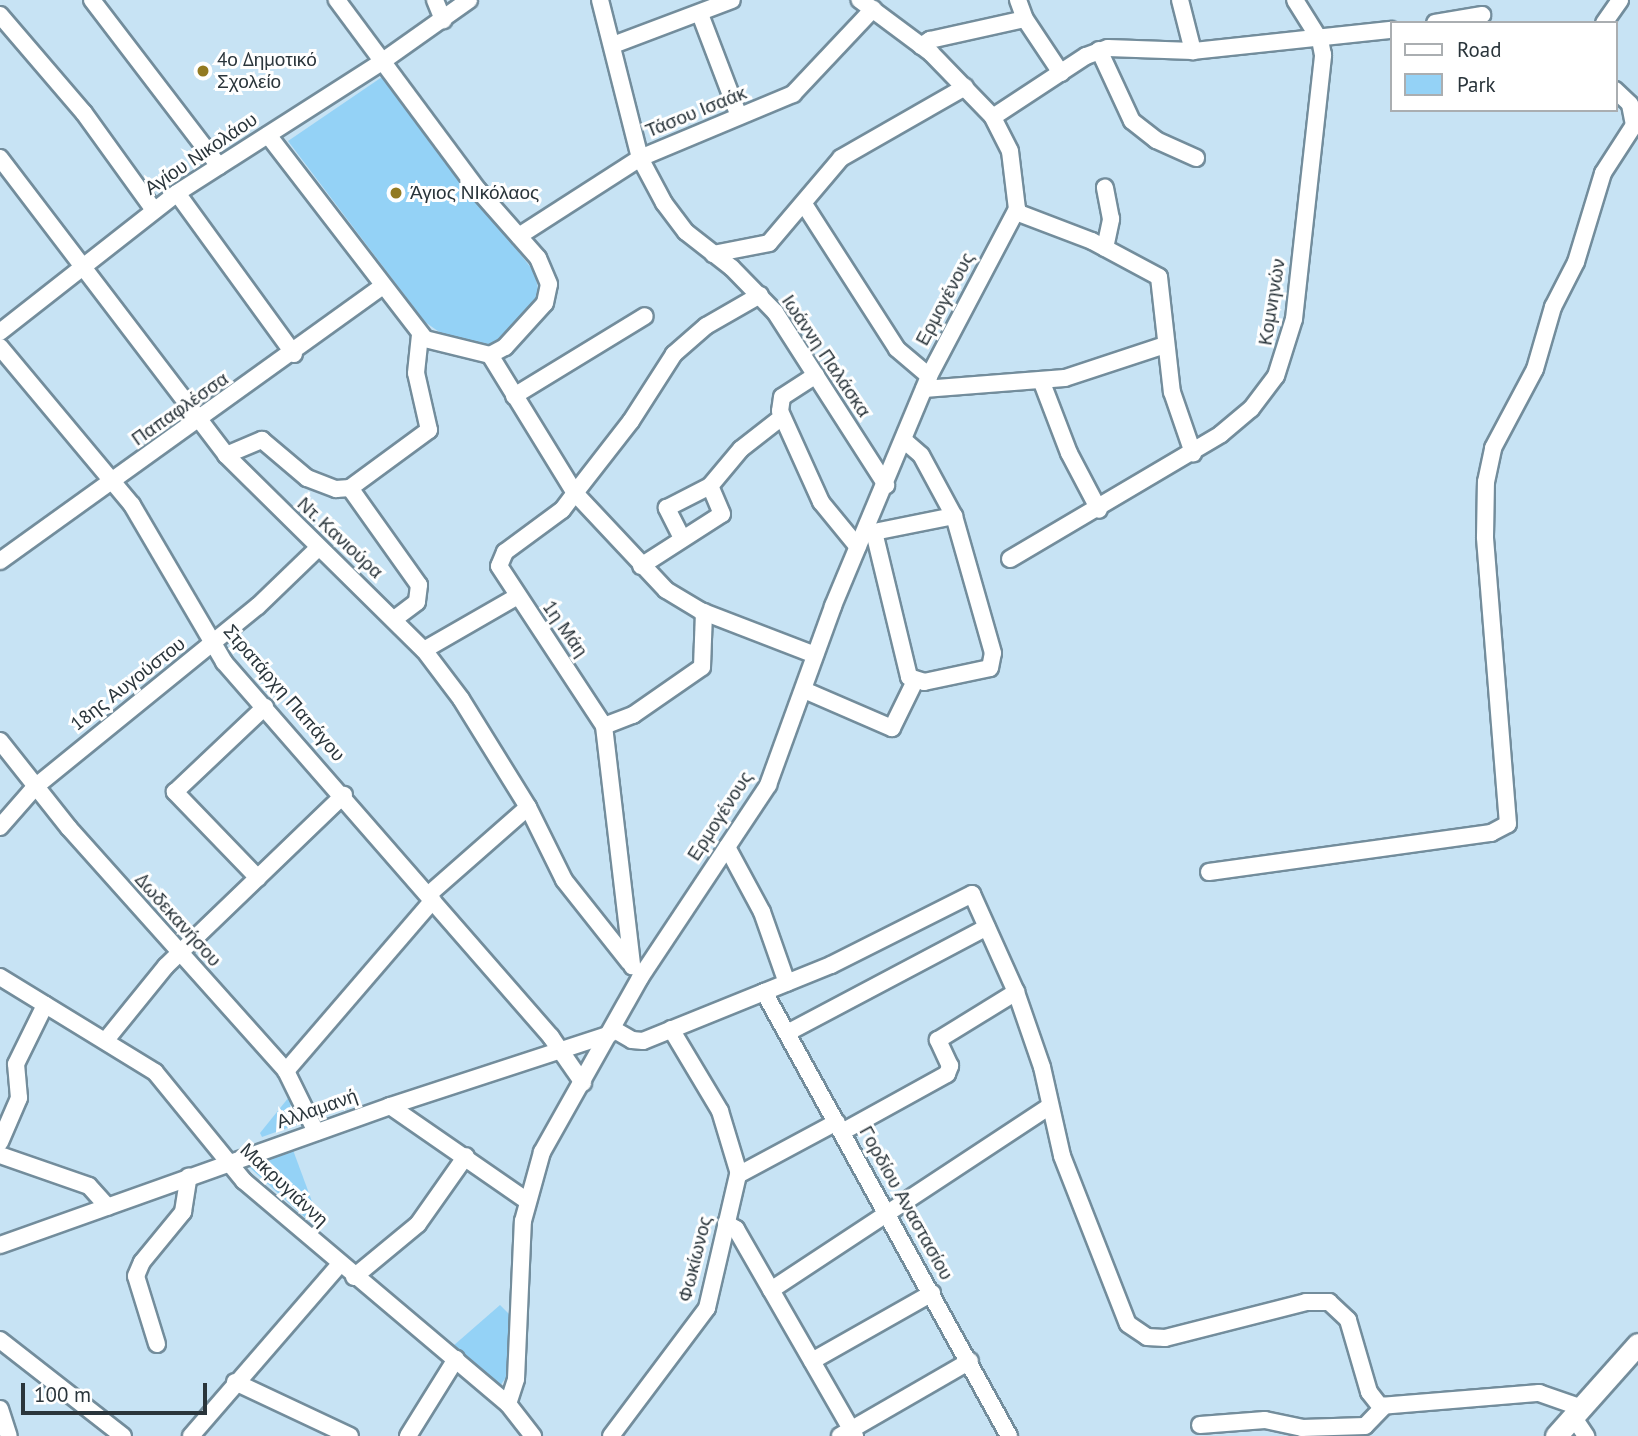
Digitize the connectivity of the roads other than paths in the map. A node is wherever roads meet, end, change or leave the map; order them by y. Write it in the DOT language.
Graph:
graph roads {
  1 [pos="92,0"];
  2 [pos="337,0"];
  3 [pos="435,0"];
  4 [pos="469,0"];
  5 [pos="600,0"];
  6 [pos="732,0"];
  7 [pos="1018,0"];
  8 [pos="1180,0"];
  9 [pos="1295,0"];
  10 [pos="1472,0"];
  11 [pos="1620,0"];
  12 [pos="867,4"];
  13 [pos="700,14"];
  14 [pos="0,15"];
  15 [pos="1025,19"];
  16 [pos="1484,19"];
  17 [pos="443,20"];
  18 [pos="1459,21"];
  19 [pos="1605,21"];
  20 [pos="1390,30"];
  21 [pos="1320,40"];
  22 [pos="613,45"];
  23 [pos="921,46"];
  24 [pos="1099,50"];
  25 [pos="1193,51"];
  26 [pos="380,63"];
  27 [pos="1061,73"];
  28 [pos="965,87"];
  29 [pos="1617,92"];
  30 [pos="738,116"];
  31 [pos="993,117"];
  32 [pos="268,135"];
  33 [pos="0,158"];
  34 [pos="640,158"];
  35 [pos="1196,159"];
  36 [pos="219,166"];
  37 [pos="1105,188"];
  38 [pos="177,193"];
  39 [pos="804,204"];
  40 [pos="154,210"];
  41 [pos="1016,212"];
  42 [pos="519,236"];
  43 [pos="1105,248"];
  44 [pos="713,254"];
  45 [pos="83,266"];
  46 [pos="382,286"];
  47 [pos="760,295"];
  48 [pos="645,316"];
  49 [pos="0,332"];
  50 [pos="420,335"];
  51 [pos="1166,345"];
  52 [pos="0,346"];
  53 [pos="294,354"];
  54 [pos="490,355"];
  55 [pos="816,375"];
  56 [pos="1041,380"];
  57 [pos="926,382"];
  58 [pos="513,397"];
  59 [pos="782,417"];
  60 [pos="200,421"];
  61 [pos="905,440"];
  62 [pos="1193,453"];
  63 [pos="226,455"];
  64 [pos="114,481"];
  65 [pos="886,485"];
  66 [pos="710,486"];
  67 [pos="350,488"];
  68 [pos="575,494"];
  69 [pos="1099,510"];
  70 [pos="954,516"];
  71 [pos="870,530"];
  72 [pos="682,538"];
  73 [pos="858,547"];
  74 [pos="317,549"];
  75 [pos="1010,559"];
  76 [pos="0,561"];
  77 [pos="641,566"];
  78 [pos="516,597"];
  79 [pos="704,612"];
  80 [pos="396,618"];
  81 [pos="211,645"];
  82 [pos="424,650"];
  83 [pos="815,655"];
  84 [pos="915,681"];
  85 [pos="804,690"];
  86 [pos="265,707"];
  87 [pos="604,726"];
  88 [pos="0,741"];
  89 [pos="35,787"];
  90 [pos="344,795"];
  91 [pos="528,807"];
  92 [pos="0,827"];
  93 [pos="727,847"];
  94 [pos="1209,872"];
  95 [pos="258,878"];
  96 [pos="430,897"];
  97 [pos="987,927"];
  98 [pos="180,953"];
  99 [pos="629,962"];
  100 [pos="0,977"];
  101 [pos="640,978"];
  102 [pos="787,983"];
  103 [pos="764,992"];
  104 [pos="1016,992"];
  105 [pos="45,1005"];
  106 [pos="671,1029"];
  107 [pos="612,1031"];
  108 [pos="787,1033"];
  109 [pos="106,1040"];
  110 [pos="561,1049"];
  111 [pos="286,1071"];
  112 [pos="583,1083"];
  113 [pos="390,1105"];
  114 [pos="1050,1106"];
  115 [pos="840,1127"];
  116 [pos="316,1132"];
  117 [pos="0,1142"];
  118 [pos="0,1155"];
  119 [pos="466,1156"];
  120 [pos="227,1163"];
  121 [pos="739,1174"];
  122 [pos="190,1176"];
  123 [pos="526,1200"];
  124 [pos="108,1207"];
  125 [pos="888,1214"];
  126 [pos="726,1223"];
  127 [pos="0,1245"];
  128 [pos="340,1264"];
  129 [pos="354,1277"];
  130 [pos="771,1290"];
  131 [pos="932,1293"];
  132 [pos="0,1340"];
  133 [pos="158,1344"];
  134 [pos="1638,1344"];
  135 [pos="456,1359"];
  136 [pos="812,1360"];
  137 [pos="970,1362"];
  138 [pos="235,1382"];
  139 [pos="508,1404"];
  140 [pos="1384,1406"];
  141 [pos="0,1409"];
  142 [pos="1578,1413"];
  143 [pos="1200,1425"];
  144 [pos="1287,1431"];
  145 [pos="849,1434"];
  146 [pos="117,1435"];
  147 [pos="9,1436"];
  148 [pos="191,1436"];
  149 [pos="350,1436"];
  150 [pos="408,1436"];
  151 [pos="533,1436"];
  152 [pos="611,1436"];
  153 [pos="1009,1436"];
  154 [pos="1556,1436"];
  155 [pos="1586,1436"];
  1 -- 36 [label="street"];
  2 -- 26 [label="street"];
  3 -- 17 [label="street"];
  4 -- 17 [label="street, Αγίου Νικολάου"];
  5 -- 22 [label="street, Ιωάννη Παλάσκα"];
  6 -- 13 [label="street"];
  7 -- 15 [label="street"];
  8 -- 25 [label="street"];
  9 -- 21 [label="street"];
  10 -- 16 [label="street"];
  11 -- 19 [label="street"];
  12 -- 23 [label="street"];
  12 -- 30 [label="street, Τάσου Ισαάκ"];
  13 -- 22 [label="street"];
  13 -- 30 [label="street"];
  14 -- 40 [label="street"];
  15 -- 23 [label="street"];
  15 -- 27 [label="street"];
  16 -- 18 [label="street"];
  17 -- 26 [label="street, Αγίου Νικολάου"];
  20 -- 21 [label="street"];
  21 -- 25 [label="street"];
  21 -- 62 [label="street, Κομνηνών"];
  22 -- 34 [label="street, Ιωάννη Παλάσκα"];
  23 -- 28 [label="street"];
  24 -- 25 [label="street"];
  24 -- 27 [label="street"];
  24 -- 35 [label="street"];
  26 -- 32 [label="street, Αγίου Νικολάου"];
  26 -- 42 [label="street"];
  27 -- 31 [label="street"];
  28 -- 31 [label="street"];
  28 -- 39 [label="street"];
  29 -- 94 [label="street"];
  30 -- 34 [label="street, Τάσου Ισαάκ"];
  31 -- 41 [label="street"];
  32 -- 36 [label="street, Αγίου Νικολάου"];
  32 -- 46 [label="street"];
  33 -- 45 [label="street, Ντ. Κανιούρα"];
  34 -- 42 [label="street, Τάσου Ισαάκ"];
  34 -- 44 [label="street, Ιωάννη Παλάσκα"];
  36 -- 38 [label="street, Αγίου Νικολάου"];
  37 -- 43 [label="street"];
  38 -- 40 [label="street, Αγίου Νικολάου"];
  38 -- 53 [label="street"];
  39 -- 44 [label="street"];
  39 -- 57 [label="street"];
  40 -- 45 [label="street, Αγίου Νικολάου"];
  41 -- 43 [label="street"];
  41 -- 57 [label="street, Ερμογένους"];
  42 -- 54 [label="street"];
  43 -- 51 [label="street"];
  44 -- 47 [label="street, Ιωάννη Παλάσκα"];
  45 -- 49 [label="street, Αγίου Νικολάου"];
  45 -- 60 [label="street, Ντ. Κανιούρα"];
  46 -- 50 [label="street"];
  46 -- 53 [label="street, Παπαφλέσσα"];
  47 -- 55 [label="street, Ιωάννη Παλάσκα"];
  47 -- 68 [label="street, 1η Μάη"];
  48 -- 58 [label="street"];
  50 -- 54 [label="street"];
  50 -- 67 [label="street"];
  51 -- 56 [label="street"];
  51 -- 62 [label="street"];
  52 -- 64 [label="street, Στρατάρχη Παπάγου"];
  53 -- 60 [label="street, Παπαφλέσσα"];
  54 -- 58 [label="street"];
  55 -- 59 [label="street"];
  55 -- 65 [label="street, Ιωάννη Παλάσκα"];
  56 -- 57 [label="street"];
  56 -- 69 [label="street"];
  57 -- 61 [label="street, Ερμογένους"];
  58 -- 68 [label="street"];
  59 -- 66 [label="street"];
  59 -- 73 [label="street"];
  60 -- 63 [label="street, Ντ. Κανιούρα"];
  60 -- 64 [label="street, Παπαφλέσσα"];
  61 -- 65 [label="street, Ερμογένους"];
  61 -- 70 [label="street"];
  62 -- 69 [label="street, Κομνηνών"];
  63 -- 67 [label="street"];
  63 -- 74 [label="street, Ντ. Κανιούρα"];
  64 -- 76 [label="street, Παπαφλέσσα"];
  64 -- 81 [label="street, Στρατάρχη Παπάγου"];
  65 -- 71 [label="street, Ερμογένους"];
  66 -- 72 [label="street"];
  66 -- 72 [label="street"];
  67 -- 80 [label="street"];
  68 -- 77 [label="street"];
  68 -- 78 [label="street, 1η Μάη"];
  69 -- 75 [label="street, Κομνηνών"];
  70 -- 71 [label="street"];
  70 -- 84 [label="street"];
  71 -- 73 [label="street, Ερμογένους"];
  71 -- 84 [label="street"];
  72 -- 77 [label="street"];
  73 -- 83 [label="street, Ερμογένους"];
  74 -- 80 [label="street, Ντ. Κανιούρα"];
  74 -- 81 [label="street, 18ης Αυγούστου"];
  77 -- 79 [label="street"];
  78 -- 82 [label="street"];
  78 -- 87 [label="street, 1η Μάη"];
  79 -- 83 [label="street"];
  79 -- 87 [label="street"];
  80 -- 82 [label="street, Ντ. Κανιούρα"];
  81 -- 86 [label="street, Στρατάρχη Παπάγου"];
  81 -- 89 [label="street, 18ης Αυγούστου"];
  82 -- 91 [label="street, Ντ. Κανιούρα"];
  83 -- 85 [label="street, Ερμογένους"];
  84 -- 85 [label="street"];
  85 -- 93 [label="street, Ερμογένους"];
  86 -- 90 [label="street, Στρατάρχη Παπάγου"];
  86 -- 95 [label="street"];
  87 -- 99 [label="street, 1η Μάη"];
  88 -- 89 [label="street, Δωδεκανήσου"];
  89 -- 92 [label="street, 18ης Αυγούστου"];
  89 -- 98 [label="street, Δωδεκανήσου"];
  90 -- 95 [label="street"];
  90 -- 96 [label="street, Στρατάρχη Παπάγου"];
  91 -- 96 [label="street"];
  91 -- 99 [label="street, Ντ. Κανιούρα"];
  93 -- 101 [label="street, Ερμογένους"];
  93 -- 102 [label="street"];
  95 -- 98 [label="street"];
  96 -- 110 [label="street, Στρατάρχη Παπάγου"];
  96 -- 111 [label="street"];
  97 -- 102 [label="street"];
  97 -- 104 [label="street"];
  97 -- 108 [label="street"];
  98 -- 109 [label="street"];
  98 -- 111 [label="street, Δωδεκανήσου"];
  99 -- 101 [label="street"];
  100 -- 105 [label="street, Μακρυγιάννη"];
  101 -- 107 [label="street, Ερμογένους"];
  102 -- 103 [label="street"];
  103 -- 106 [label="street"];
  103 -- 108 [label="street, Γορδίου Αναστασίου"];
  104 -- 114 [label="street"];
  104 -- 115 [label="street"];
  105 -- 109 [label="street, Μακρυγιάννη"];
  105 -- 117 [label="street"];
  106 -- 107 [label="street"];
  106 -- 121 [label="street"];
  107 -- 110 [label="street, Αλλαμανή"];
  107 -- 112 [label="street, Ερμογένους"];
  108 -- 115 [label="street, Γορδίου Αναστασίου"];
  109 -- 120 [label="street, Μακρυγιάννη"];
  110 -- 112 [label="street, Στρατάρχη Παπάγου"];
  110 -- 113 [label="street, Αλλαμανή"];
  111 -- 116 [label="street, Δωδεκανήσου"];
  112 -- 123 [label="street, Ερμογένους"];
  113 -- 116 [label="street, Αλλαμανή"];
  113 -- 119 [label="street"];
  114 -- 125 [label="street"];
  114 -- 140 [label="street"];
  115 -- 121 [label="street"];
  115 -- 125 [label="street, Γορδίου Αναστασίου"];
  116 -- 120 [label="street, Αλλαμανή"];
  118 -- 124 [label="street"];
  119 -- 123 [label="street"];
  119 -- 129 [label="street"];
  120 -- 122 [label="street, Αλλαμανή"];
  120 -- 128 [label="street, Μακρυγιάννη"];
  121 -- 126 [label="street, Φωκίωνος"];
  122 -- 124 [label="street, Αλλαμανή"];
  122 -- 133 [label="street"];
  123 -- 139 [label="street, Ερμογένους"];
  124 -- 127 [label="street, Αλλαμανή"];
  125 -- 130 [label="street"];
  125 -- 131 [label="street, Γορδίου Αναστασίου"];
  126 -- 130 [label="street"];
  126 -- 152 [label="street, Φωκίωνος"];
  128 -- 129 [label="street, Μακρυγιάννη"];
  128 -- 138 [label="street"];
  129 -- 135 [label="street, Μακρυγιάννη"];
  130 -- 136 [label="street"];
  131 -- 136 [label="street"];
  131 -- 137 [label="street, Γορδίου Αναστασίου"];
  132 -- 146 [label="street"];
  134 -- 142 [label="main road"];
  135 -- 139 [label="street, Μακρυγιάννη"];
  135 -- 150 [label="street"];
  136 -- 145 [label="street"];
  137 -- 145 [label="street"];
  137 -- 153 [label="street, Γορδίου Αναστασίου"];
  138 -- 148 [label="street"];
  138 -- 149 [label="street"];
  139 -- 151 [label="street, Μακρυγιάννη"];
  140 -- 142 [label="street"];
  140 -- 144 [label="street"];
  141 -- 147 [label="street"];
  142 -- 154 [label="main road"];
  142 -- 155 [label="street"];
  143 -- 144 [label="street"];
}
